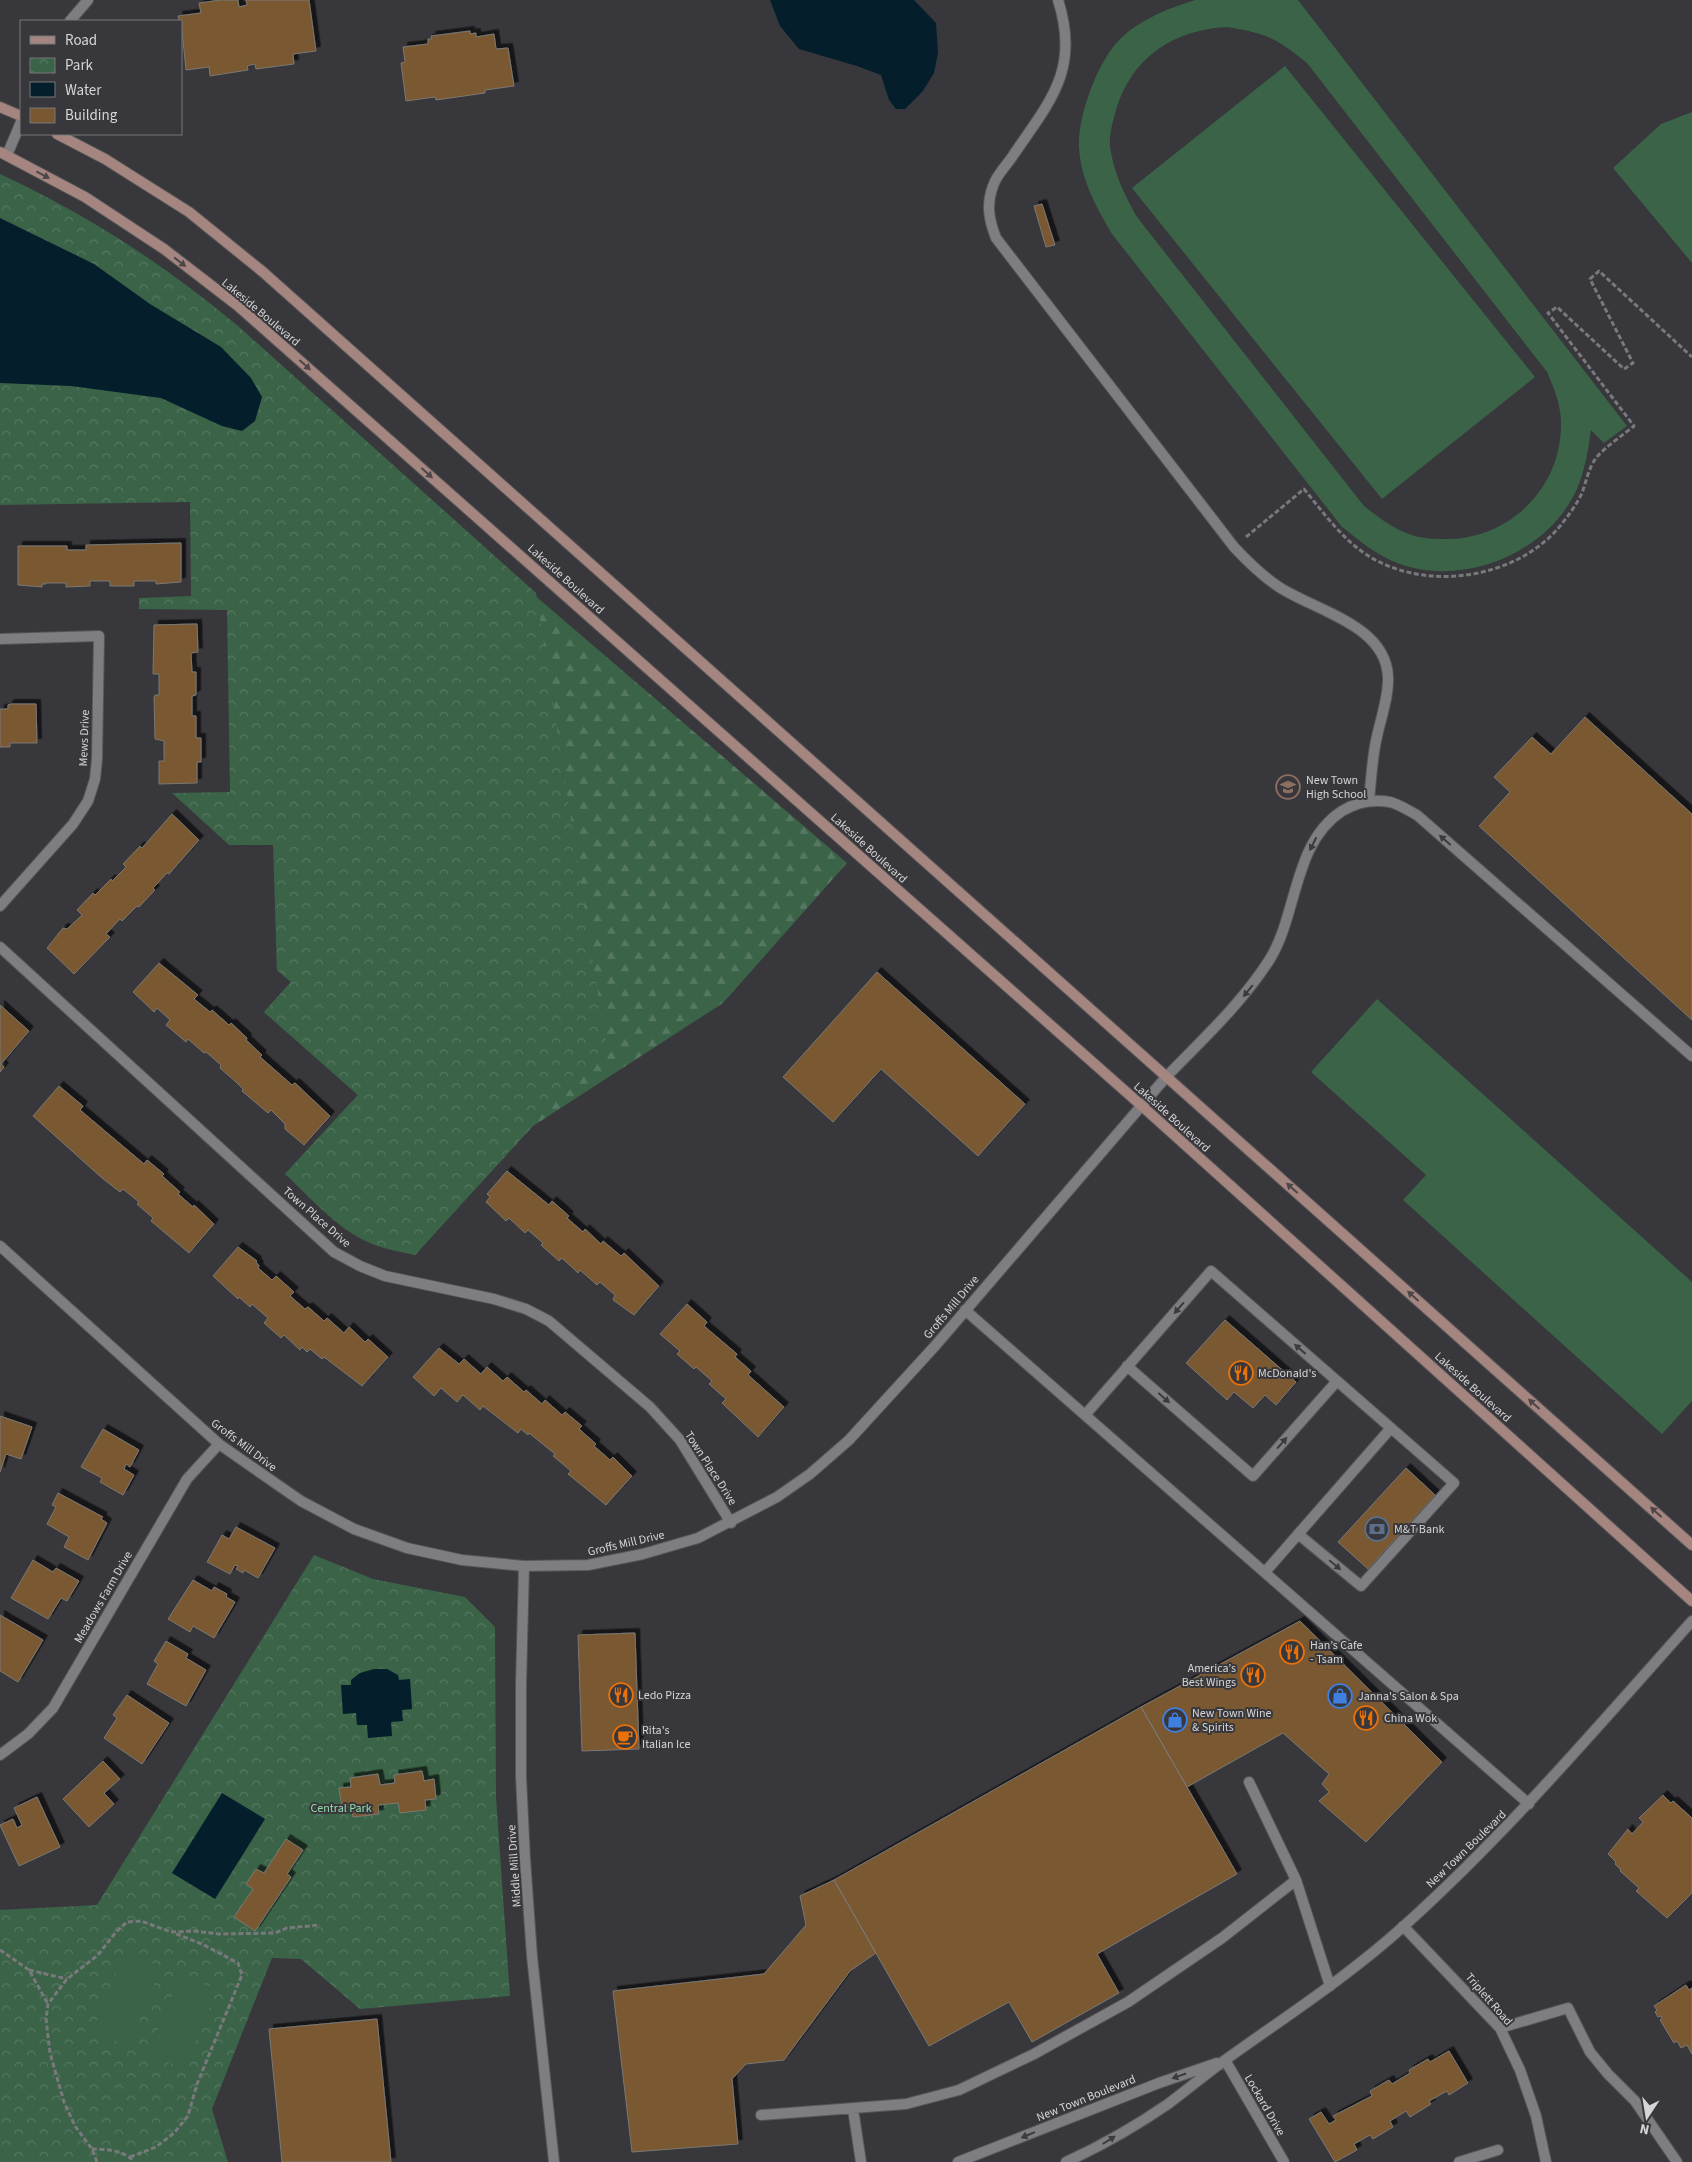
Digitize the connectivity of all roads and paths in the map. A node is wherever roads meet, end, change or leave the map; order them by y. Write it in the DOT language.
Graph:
graph roads {
  1 [pos="88,0"];
  2 [pos="1058,0"];
  3 [pos="71,20"];
  4 [pos="0,107"];
  5 [pos="20,116"];
  6 [pos="20,124"];
  7 [pos="59,135"];
  8 [pos="4,154"];
  9 [pos="1692,357"];
  10 [pos="1234,547"];
  11 [pos="0,639"];
  12 [pos="1369,801"];
  13 [pos="0,906"];
  14 [pos="0,947"];
  15 [pos="1692,1056"];
  16 [pos="1167,1076"];
  17 [pos="1142,1106"];
  18 [pos="0,1246"];
  19 [pos="965,1310"];
  20 [pos="1127,1366"];
  21 [pos="1337,1381"];
  22 [pos="1085,1415"];
  23 [pos="1391,1428"];
  24 [pos="219,1444"];
  25 [pos="731,1522"];
  26 [pos="1298,1534"];
  27 [pos="1692,1545"];
  28 [pos="524,1566"];
  29 [pos="1265,1572"];
  30 [pos="1692,1601"];
  31 [pos="1692,1620"];
  32 [pos="0,1755"];
  33 [pos="1249,1782"];
  34 [pos="1530,1804"];
  35 [pos="1296,1880"];
  36 [pos="320,1925"];
  37 [pos="1404,1926"];
  38 [pos="171,1932"];
  39 [pos="0,1950"];
  40 [pos="29,1970"];
  41 [pos="67,1979"];
  42 [pos="1330,1986"];
  43 [pos="48,2004"];
  44 [pos="1500,2028"];
  45 [pos="1225,2060"];
  46 [pos="853,2109"];
  47 [pos="761,2115"];
  48 [pos="92,2149"];
  49 [pos="1498,2150"];
  50 [pos="130,2156"];
  51 [pos="97,2162"];
  52 [pos="134,2162"];
  53 [pos="554,2162"];
  54 [pos="861,2162"];
  55 [pos="958,2162"];
  56 [pos="1066,2162"];
  57 [pos="1284,2162"];
  58 [pos="1459,2162"];
  59 [pos="1546,2162"];
  60 [pos="1677,2162"];
  1 -- 3 [label="street"];
  2 -- 10 [label="street"];
  4 -- 5 [label="main road"];
  6 -- 8 [label="street"];
  7 -- 16 [label="main road"];
  8 -- 17 [label="main road, Lakeside Boulevard, one-way"];
  9 -- 10 [label="path"];
  10 -- 12 [label="street"];
  11 -- 13 [label="street, Mews Drive"];
  15 -- 12 [label="street, one-way"];
  12 -- 16 [label="street, Groffs Mill Drive, one-way"];
  14 -- 25 [label="street, Town Place Drive"];
  16 -- 17 [label="street, Groffs Mill Drive"];
  27 -- 16 [label="main road, one-way"];
  17 -- 19 [label="street, Groffs Mill Drive"];
  17 -- 30 [label="main road, Lakeside Boulevard"];
  18 -- 24 [label="street, Groffs Mill Drive"];
  19 -- 22 [label="street"];
  19 -- 25 [label="street, Groffs Mill Drive"];
  20 -- 21 [label="street, one-way"];
  21 -- 20 [label="street, one-way"];
  20 -- 22 [label="street"];
  21 -- 23 [label="street"];
  22 -- 29 [label="street"];
  23 -- 26 [label="street"];
  26 -- 23 [label="street, one-way"];
  24 -- 28 [label="street, Groffs Mill Drive"];
  24 -- 32 [label="street, Meadows Farm Drive"];
  25 -- 28 [label="street, Groffs Mill Drive"];
  26 -- 29 [label="street"];
  28 -- 53 [label="street, Middle Mill Drive"];
  29 -- 34 [label="street"];
  31 -- 34 [label="street, New Town Boulevard"];
  33 -- 35 [label="street"];
  34 -- 37 [label="street, New Town Boulevard"];
  35 -- 42 [label="street"];
  35 -- 46 [label="street"];
  36 -- 38 [label="path"];
  37 -- 42 [label="street, New Town Boulevard"];
  37 -- 44 [label="street, Triplett Road"];
  38 -- 41 [label="path"];
  38 -- 50 [label="path"];
  39 -- 40 [label="path"];
  40 -- 41 [label="path"];
  40 -- 43 [label="path"];
  41 -- 43 [label="path"];
  42 -- 45 [label="street, New Town Boulevard"];
  43 -- 48 [label="path"];
  44 -- 59 [label="street, Triplett Road"];
  44 -- 60 [label="street"];
  45 -- 55 [label="street, New Town Boulevard, one-way"];
  56 -- 45 [label="street, New Town Boulevard, one-way"];
  45 -- 57 [label="street, Lockard Drive"];
  46 -- 47 [label="street"];
  46 -- 54 [label="street"];
  48 -- 50 [label="path"];
  48 -- 51 [label="path"];
  49 -- 58 [label="street"];
  50 -- 52 [label="path"];
}
